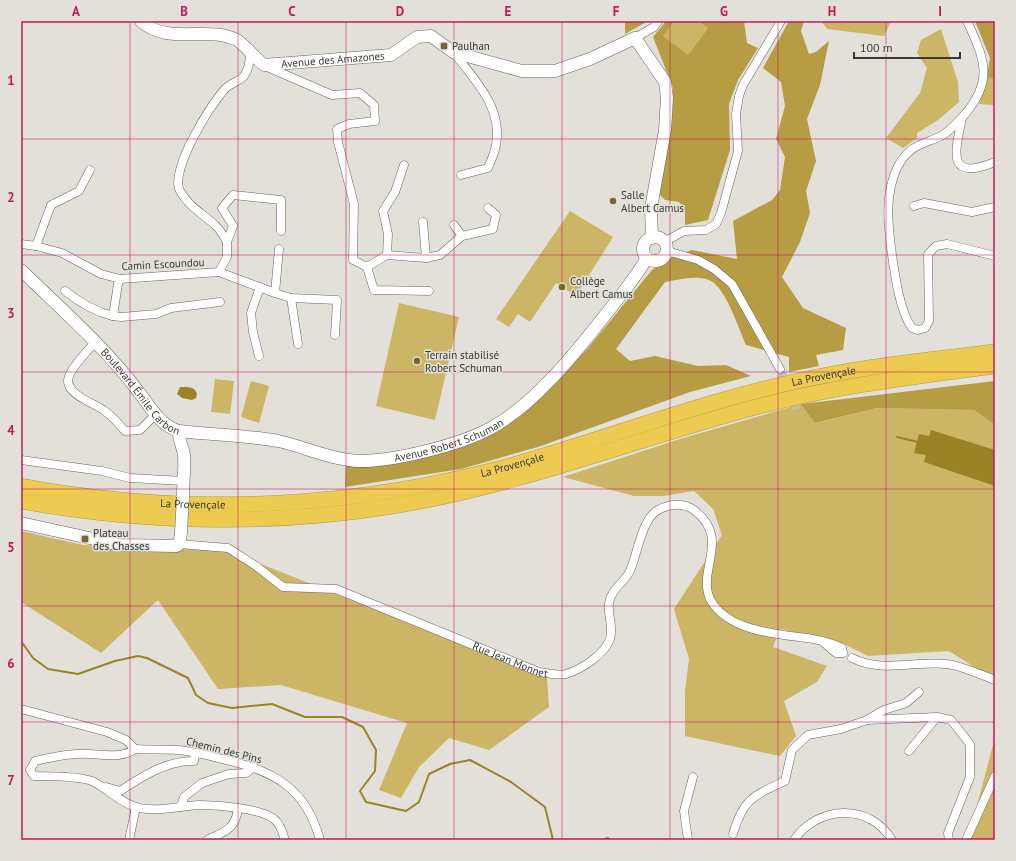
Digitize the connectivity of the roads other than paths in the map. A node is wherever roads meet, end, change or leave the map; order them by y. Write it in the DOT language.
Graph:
graph roads {
  1 [pos="141,21"];
  2 [pos="658,21"];
  3 [pos="781,21"];
  4 [pos="967,21"];
  5 [pos="635,38"];
  6 [pos="452,52"];
  7 [pos="250,53"];
  8 [pos="264,65"];
  9 [pos="962,118"];
  10 [pos="995,162"];
  11 [pos="404,165"];
  12 [pos="90,170"];
  13 [pos="461,175"];
  14 [pos="914,206"];
  15 [pos="995,207"];
  16 [pos="488,208"];
  17 [pos="423,222"];
  18 [pos="454,225"];
  19 [pos="281,231"];
  20 [pos="462,236"];
  21 [pos="652,238"];
  22 [pos="227,242"];
  23 [pos="21,244"];
  24 [pos="36,246"];
  25 [pos="666,246"];
  26 [pos="279,249"];
  27 [pos="21,250"];
  28 [pos="387,255"];
  29 [pos="995,256"];
  30 [pos="426,258"];
  31 [pos="647,258"];
  32 [pos="367,267"];
  33 [pos="21,270"];
  34 [pos="219,272"];
  35 [pos="120,279"];
  36 [pos="260,287"];
  37 [pos="429,291"];
  38 [pos="65,292"];
  39 [pos="275,293"];
  40 [pos="291,298"];
  41 [pos="220,302"];
  42 [pos="114,316"];
  43 [pos="335,335"];
  44 [pos="95,342"];
  45 [pos="298,344"];
  46 [pos="995,352"];
  47 [pos="259,356"];
  48 [pos="995,366"];
  49 [pos="780,369"];
  50 [pos="156,414"];
  51 [pos="179,431"];
  52 [pos="21,460"];
  53 [pos="183,481"];
  54 [pos="21,486"];
  55 [pos="21,501"];
  56 [pos="21,523"];
  57 [pos="179,544"];
  58 [pos="995,680"];
  59 [pos="919,692"];
  60 [pos="21,709"];
  61 [pos="937,717"];
  62 [pos="867,720"];
  63 [pos="135,749"];
  64 [pos="910,751"];
  65 [pos="196,753"];
  66 [pos="254,767"];
  67 [pos="995,776"];
  68 [pos="693,778"];
  69 [pos="99,786"];
  70 [pos="136,807"];
  71 [pos="181,807"];
  72 [pos="238,809"];
  73 [pos="733,834"];
  74 [pos="129,840"];
  75 [pos="207,840"];
  76 [pos="283,840"];
  77 [pos="320,840"];
  78 [pos="688,840"];
  79 [pos="794,840"];
  80 [pos="892,840"];
  81 [pos="949,840"];
  82 [pos="966,840"];
  1 -- 7 [label="street"];
  2 -- 5 [label="street, Avenue des Amazones"];
  3 -- 25 [label="street"];
  4 -- 9 [label="street"];
  5 -- 6 [label="street, Avenue des Amazones"];
  5 -- 21 [label="street"];
  6 -- 8 [label="street, Avenue des Amazones"];
  6 -- 13 [label="street"];
  7 -- 8 [label="street"];
  7 -- 22 [label="street"];
  8 -- 32 [label="street"];
  9 -- 10 [label="street"];
  9 -- 29 [label="street"];
  11 -- 28 [label="street"];
  12 -- 24 [label="street"];
  14 -- 15 [label="street"];
  16 -- 20 [label="street"];
  17 -- 30 [label="street"];
  18 -- 20 [label="street"];
  19 -- 22 [label="street, Camin Escoundou"];
  20 -- 30 [label="street"];
  21 -- 25 [label="street"];
  21 -- 31 [label="street"];
  22 -- 34 [label="street, Camin Escoundou"];
  23 -- 24 [label="street, Camin Escoundou"];
  24 -- 27 [label="street, Camin Escoundou"];
  24 -- 35 [label="street, Camin Escoundou"];
  25 -- 31 [label="street"];
  25 -- 49 [label="street"];
  26 -- 39 [label="street"];
  28 -- 30 [label="street"];
  28 -- 32 [label="street"];
  31 -- 51 [label="street, Avenue Robert Schuman"];
  32 -- 37 [label="street"];
  33 -- 44 [label="street, Boulevard Émile Carbon"];
  34 -- 35 [label="street, Camin Escoundou"];
  34 -- 36 [label="street"];
  35 -- 42 [label="street"];
  36 -- 39 [label="street"];
  36 -- 47 [label="street"];
  38 -- 42 [label="street"];
  39 -- 40 [label="street"];
  40 -- 43 [label="street"];
  40 -- 45 [label="street"];
  41 -- 42 [label="street"];
  44 -- 50 [label="street, Boulevard Émile Carbon"];
  44 -- 50 [label="street"];
  46 -- 54 [label="highway, La Provençale"];
  48 -- 55 [label="highway, La Provençale"];
  50 -- 51 [label="street, Boulevard Émile Carbon"];
  51 -- 53 [label="street, Boulevard Émile Carbon"];
  52 -- 53 [label="street"];
  53 -- 57 [label="street, Boulevard Émile Carbon, bridge"];
  56 -- 57 [label="street, Rue Jean Monnet"];
  57 -- 58 [label="street, Rue Jean Monnet"];
  59 -- 62 [label="street"];
  60 -- 63 [label="street"];
  61 -- 62 [label="street"];
  61 -- 64 [label="street"];
  61 -- 81 [label="street"];
  62 -- 73 [label="street"];
  63 -- 65 [label="street, Chemin des Pins"];
  63 -- 69 [label="street, Chemin des Pins"];
  65 -- 66 [label="street, Chemin des Pins"];
  65 -- 69 [label="street"];
  66 -- 71 [label="street"];
  66 -- 77 [label="street, Chemin des Pins"];
  67 -- 82 [label="street"];
  68 -- 78 [label="street"];
  69 -- 70 [label="street"];
  70 -- 71 [label="street"];
  70 -- 74 [label="street"];
  71 -- 72 [label="street"];
  72 -- 75 [label="street"];
  72 -- 76 [label="street"];
  79 -- 80 [label="street"];
}
